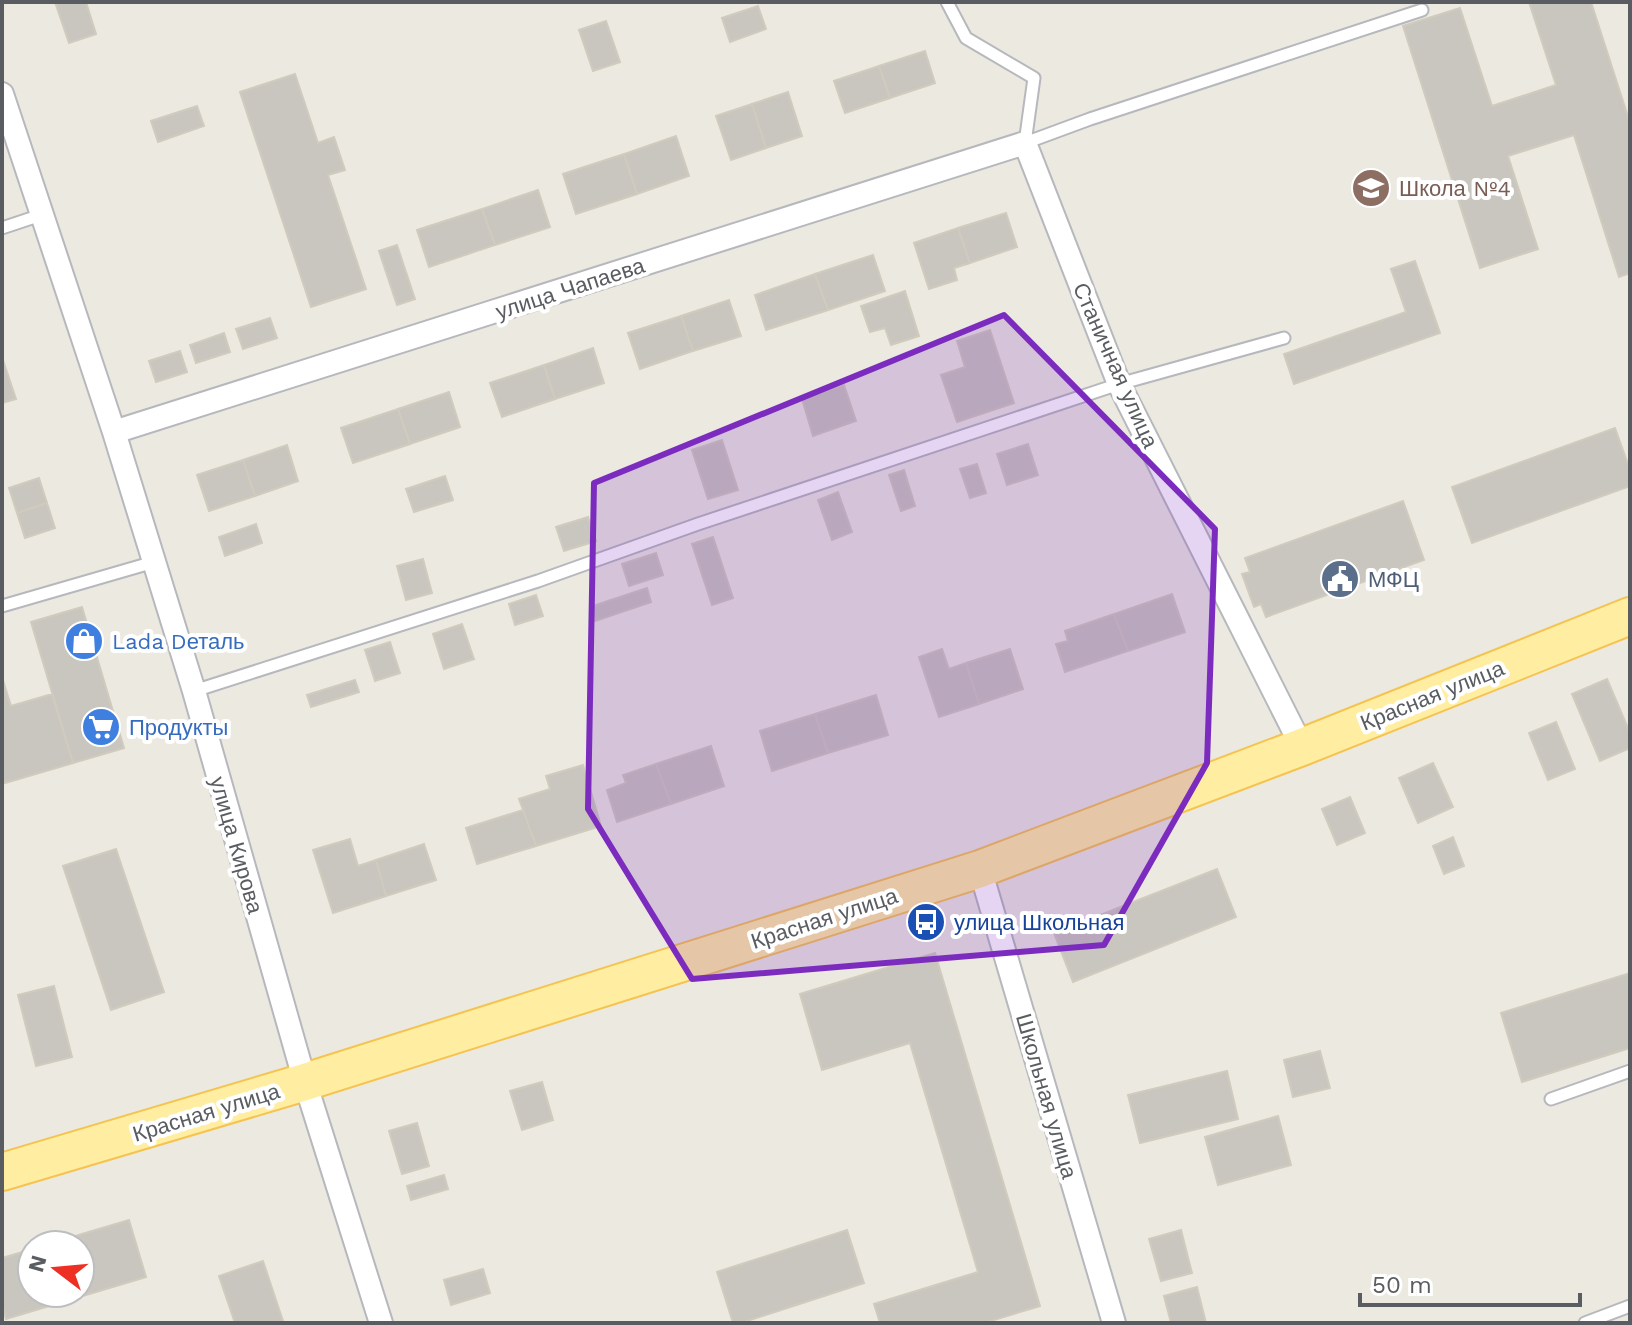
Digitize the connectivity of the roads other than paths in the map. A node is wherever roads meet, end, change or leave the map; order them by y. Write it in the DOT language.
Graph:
graph roads {
  1 [pos="947,2"];
  2 [pos="1422,10"];
  3 [pos="2,94"];
  4 [pos="1025,143"];
  5 [pos="41,215"];
  6 [pos="2,228"];
  7 [pos="1284,338"];
  8 [pos="1119,384"];
  9 [pos="114,432"];
  10 [pos="154,562"];
  11 [pos="2,606"];
  12 [pos="1630,616"];
  13 [pos="194,691"];
  14 [pos="1302,747"];
  15 [pos="980,869"];
  16 [pos="1630,1071"];
  17 [pos="305,1082"];
  18 [pos="1551,1099"];
  19 [pos="2,1172"];
  20 [pos="1630,1306"];
  21 [pos="381,1323"];
  22 [pos="1114,1323"];
  23 [pos="1585,1323"];
  1 -- 4 [label="lane, Станичная улица"];
  2 -- 4 [label="lane"];
  3 -- 5 [label="street, улица Кирова"];
  4 -- 8 [label="street, Станичная улица"];
  4 -- 9 [label="street, улица Чапаева"];
  5 -- 6 [label="lane"];
  5 -- 9 [label="street, улица Кирова"];
  7 -- 8 [label="lane"];
  8 -- 13 [label="lane"];
  8 -- 14 [label="street, Станичная улица"];
  9 -- 10 [label="street, улица Кирова"];
  10 -- 11 [label="lane"];
  10 -- 13 [label="street, улица Кирова"];
  12 -- 14 [label="main road, Красная улица"];
  13 -- 17 [label="street, улица Кирова"];
  14 -- 15 [label="main road, Красная улица"];
  15 -- 17 [label="main road, Красная улица"];
  15 -- 22 [label="street, Школьная улица"];
  16 -- 18 [label="lane"];
  17 -- 19 [label="main road, Красная улица"];
  17 -- 21 [label="street, улица Кирова"];
  20 -- 23 [label="lane"];
}
